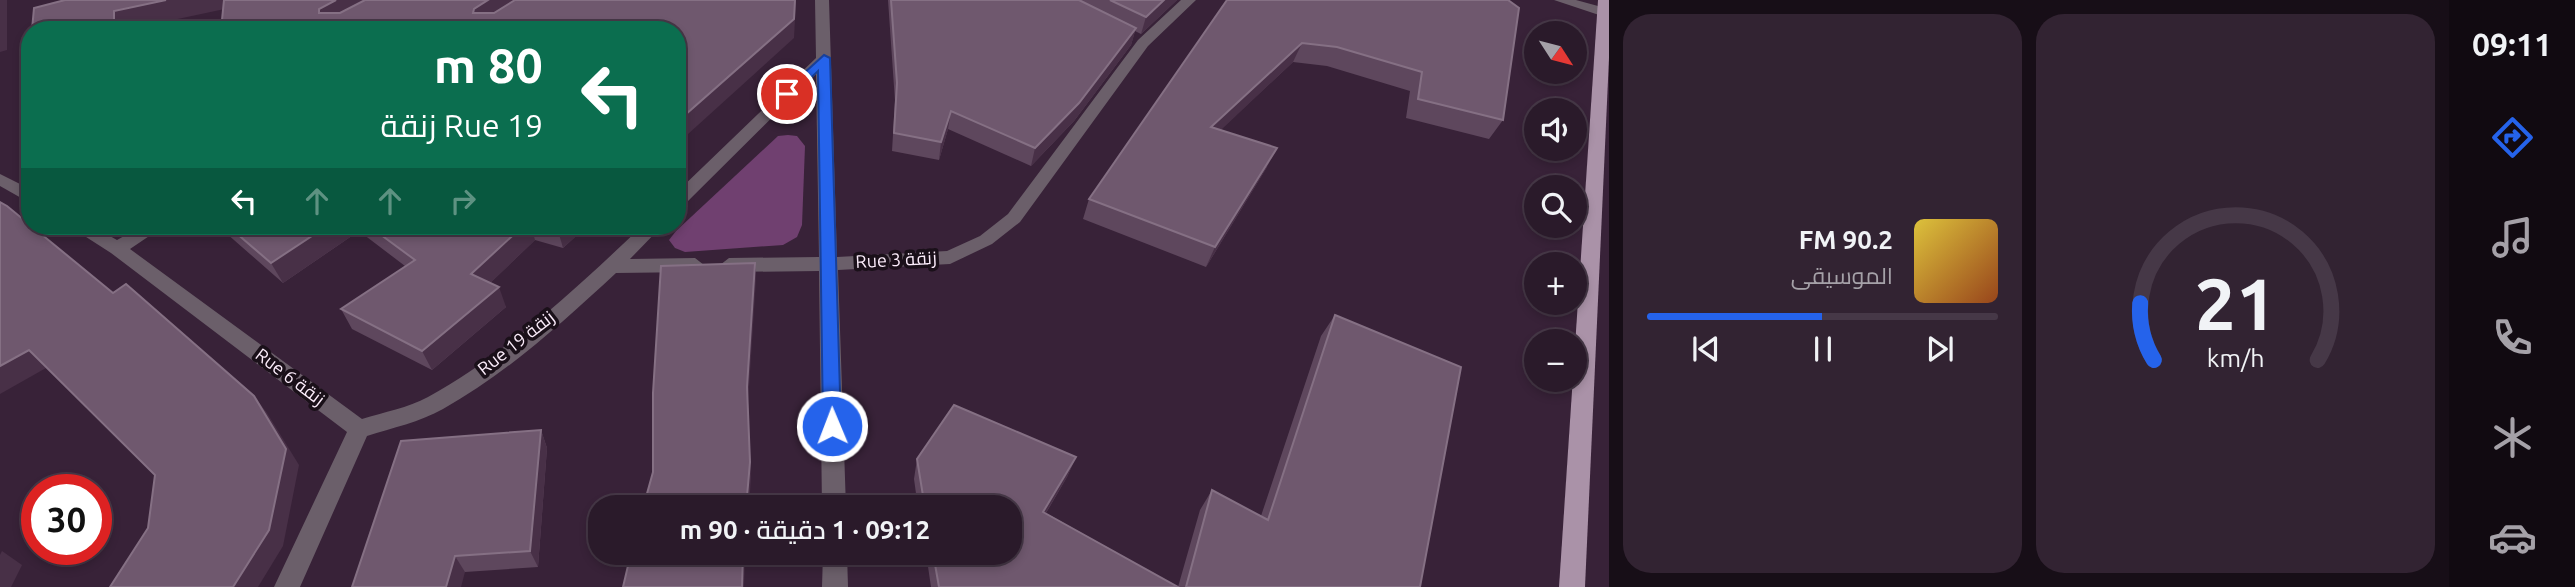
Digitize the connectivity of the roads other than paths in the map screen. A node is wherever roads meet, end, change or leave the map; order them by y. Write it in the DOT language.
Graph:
graph roads {
  1 [pos="822,0"];
  2 [pos="1189,0"];
  3 [pos="1562,0"];
  4 [pos="1605,6"];
  5 [pos="824,58"];
  6 [pos="0,179"];
  7 [pos="21,190"];
  8 [pos="686,193"];
  9 [pos="94,235"];
  10 [pos="139,235"];
  11 [pos="644,235"];
  12 [pos="117,248"];
  13 [pos="828,264"];
  14 [pos="612,266"];
  15 [pos="359,429"];
  16 [pos="834,495"];
  17 [pos="835,565"];
  18 [pos="287,587"];
  19 [pos="835,587"];
  20 [pos="1572,587"];
  1 -- 5 [label="street"];
  2 -- 13 [label="street, Rue 3 زنقة"];
  3 -- 4 [label="street"];
  4 -- 20 [label="main road"];
  5 -- 8 [label="street"];
  5 -- 13 [label="street"];
  6 -- 7 [label="street"];
  9 -- 12 [label="street, Rue 6 زنقة"];
  10 -- 12 [label="street"];
  11 -- 14 [label="street, Rue 19 زنقة"];
  12 -- 15 [label="street, Rue 6 زنقة"];
  13 -- 14 [label="street, Rue 3 زنقة"];
  13 -- 16 [label="street"];
  14 -- 15 [label="street, Rue 19 زنقة"];
  15 -- 18 [label="street"];
  17 -- 19 [label="street"];
}
